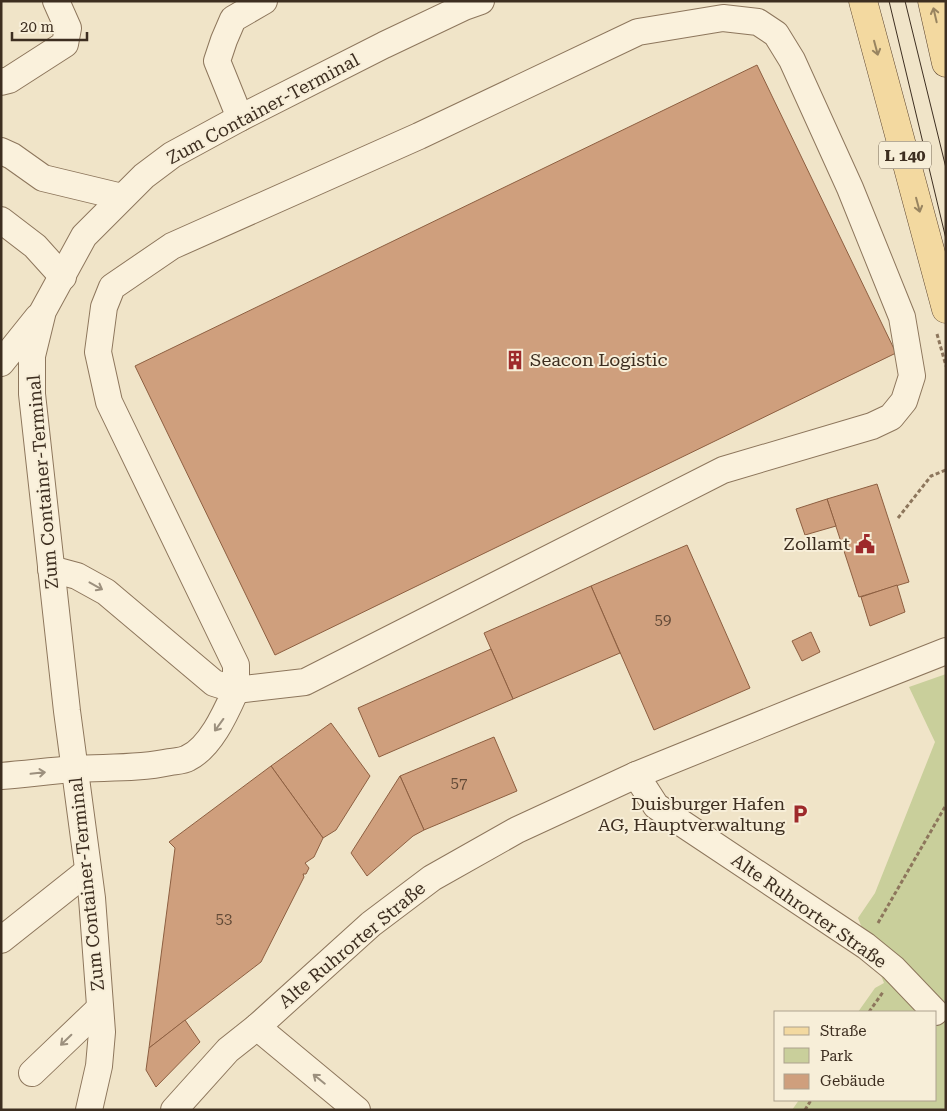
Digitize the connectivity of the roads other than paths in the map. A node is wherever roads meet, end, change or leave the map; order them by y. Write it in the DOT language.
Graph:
graph roads {
  1 [pos="56,1"];
  2 [pos="264,1"];
  3 [pos="480,1"];
  4 [pos="863,1"];
  5 [pos="932,1"];
  6 [pos="946,63"];
  7 [pos="1,82"];
  8 [pos="240,118"];
  9 [pos="1,151"];
  10 [pos="122,196"];
  11 [pos="1,220"];
  12 [pos="63,278"];
  13 [pos="946,310"];
  14 [pos="43,311"];
  15 [pos="1,363"];
  16 [pos="51,570"];
  17 [pos="946,651"];
  18 [pos="236,690"];
  19 [pos="74,769"];
  20 [pos="636,775"];
  21 [pos="1,776"];
  22 [pos="88,871"];
  23 [pos="1,940"];
  24 [pos="100,1008"];
  25 [pos="935,1011"];
  26 [pos="937,1013"];
  27 [pos="946,1026"];
  28 [pos="257,1027"];
  29 [pos="32,1073"];
  30 [pos="89,1110"];
  31 [pos="174,1110"];
  32 [pos="357,1110"];
  1 -- 7 [label="street"];
  2 -- 8 [label="street"];
  3 -- 8 [label="street, Zum Container-Terminal"];
  4 -- 13 [label="main road, L 140, one-way"];
  6 -- 5 [label="main road, one-way"];
  8 -- 10 [label="street, Zum Container-Terminal"];
  9 -- 10 [label="street"];
  10 -- 12 [label="street, Zum Container-Terminal"];
  11 -- 12 [label="street"];
  12 -- 14 [label="street, Zum Container-Terminal"];
  14 -- 15 [label="street"];
  14 -- 16 [label="street, Zum Container-Terminal"];
  16 -- 18 [label="street, one-way"];
  16 -- 19 [label="street, Zum Container-Terminal"];
  17 -- 20 [label="street, Alte Ruhrorter Straße"];
  18 -- 18 [label="street"];
  18 -- 19 [label="street, one-way"];
  21 -- 19 [label="street, one-way"];
  19 -- 22 [label="street, Zum Container-Terminal"];
  20 -- 25 [label="street, Alte Ruhrorter Straße"];
  20 -- 28 [label="street, Alte Ruhrorter Straße"];
  22 -- 23 [label="street"];
  22 -- 24 [label="street, Zum Container-Terminal"];
  24 -- 29 [label="street, one-way"];
  24 -- 30 [label="street, Zum Container-Terminal"];
  26 -- 27 [label="street, Alte Ruhrorter Straße"];
  28 -- 31 [label="street, Alte Ruhrorter Straße"];
  32 -- 28 [label="street, one-way"];
}
